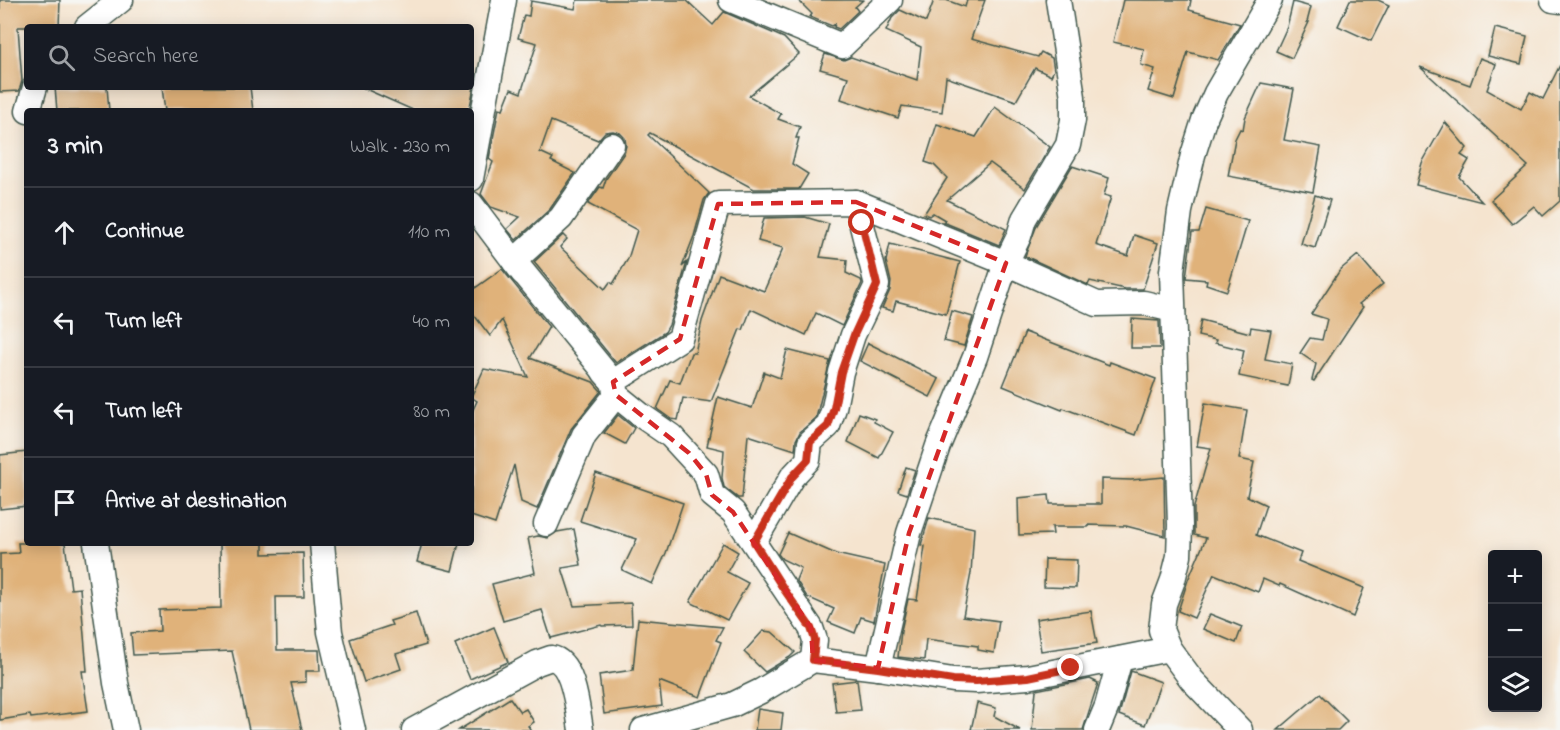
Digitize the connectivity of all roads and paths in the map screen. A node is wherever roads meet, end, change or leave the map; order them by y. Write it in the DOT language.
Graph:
graph roads {
  1 [pos="121,0"];
  2 [pos="504,0"];
  3 [pos="731,0"];
  4 [pos="890,0"];
  5 [pos="1058,0"];
  6 [pos="1270,0"];
  7 [pos="1553,0"];
  8 [pos="1560,1"];
  9 [pos="91,24"];
  10 [pos="34,90"];
  11 [pos="29,108"];
  12 [pos="612,145"];
  13 [pos="474,163"];
  14 [pos="856,202"];
  15 [pos="474,208"];
  16 [pos="514,261"];
  17 [pos="1006,263"];
  18 [pos="1173,310"];
  19 [pos="615,389"];
  20 [pos="546,524"];
  21 [pos="754,542"];
  22 [pos="96,546"];
  23 [pos="322,546"];
  24 [pos="1169,649"];
  25 [pos="1120,659"];
  26 [pos="813,660"];
  27 [pos="878,668"];
  28 [pos="126,730"];
  29 [pos="353,730"];
  30 [pos="414,730"];
  31 [pos="581,730"];
  32 [pos="643,730"];
  33 [pos="1097,730"];
  34 [pos="1240,730"];
  1 -- 9 [label="street"];
  2 -- 13 [label="street"];
  3 -- 4 [label="street"];
  5 -- 17 [label="street"];
  6 -- 18 [label="street"];
  7 -- 8 [label="street"];
  10 -- 11 [label="street"];
  12 -- 16 [label="street"];
  14 -- 17 [label="street"];
  14 -- 19 [label="street"];
  14 -- 21 [label="street"];
  15 -- 16 [label="street"];
  16 -- 19 [label="street"];
  17 -- 18 [label="street"];
  17 -- 27 [label="street"];
  18 -- 24 [label="street"];
  19 -- 20 [label="street"];
  19 -- 21 [label="street"];
  21 -- 26 [label="street"];
  22 -- 28 [label="street"];
  23 -- 29 [label="street"];
  24 -- 25 [label="street"];
  24 -- 34 [label="street"];
  25 -- 27 [label="street"];
  25 -- 33 [label="street"];
  26 -- 27 [label="street"];
  26 -- 32 [label="street"];
  30 -- 31 [label="street"];
}
